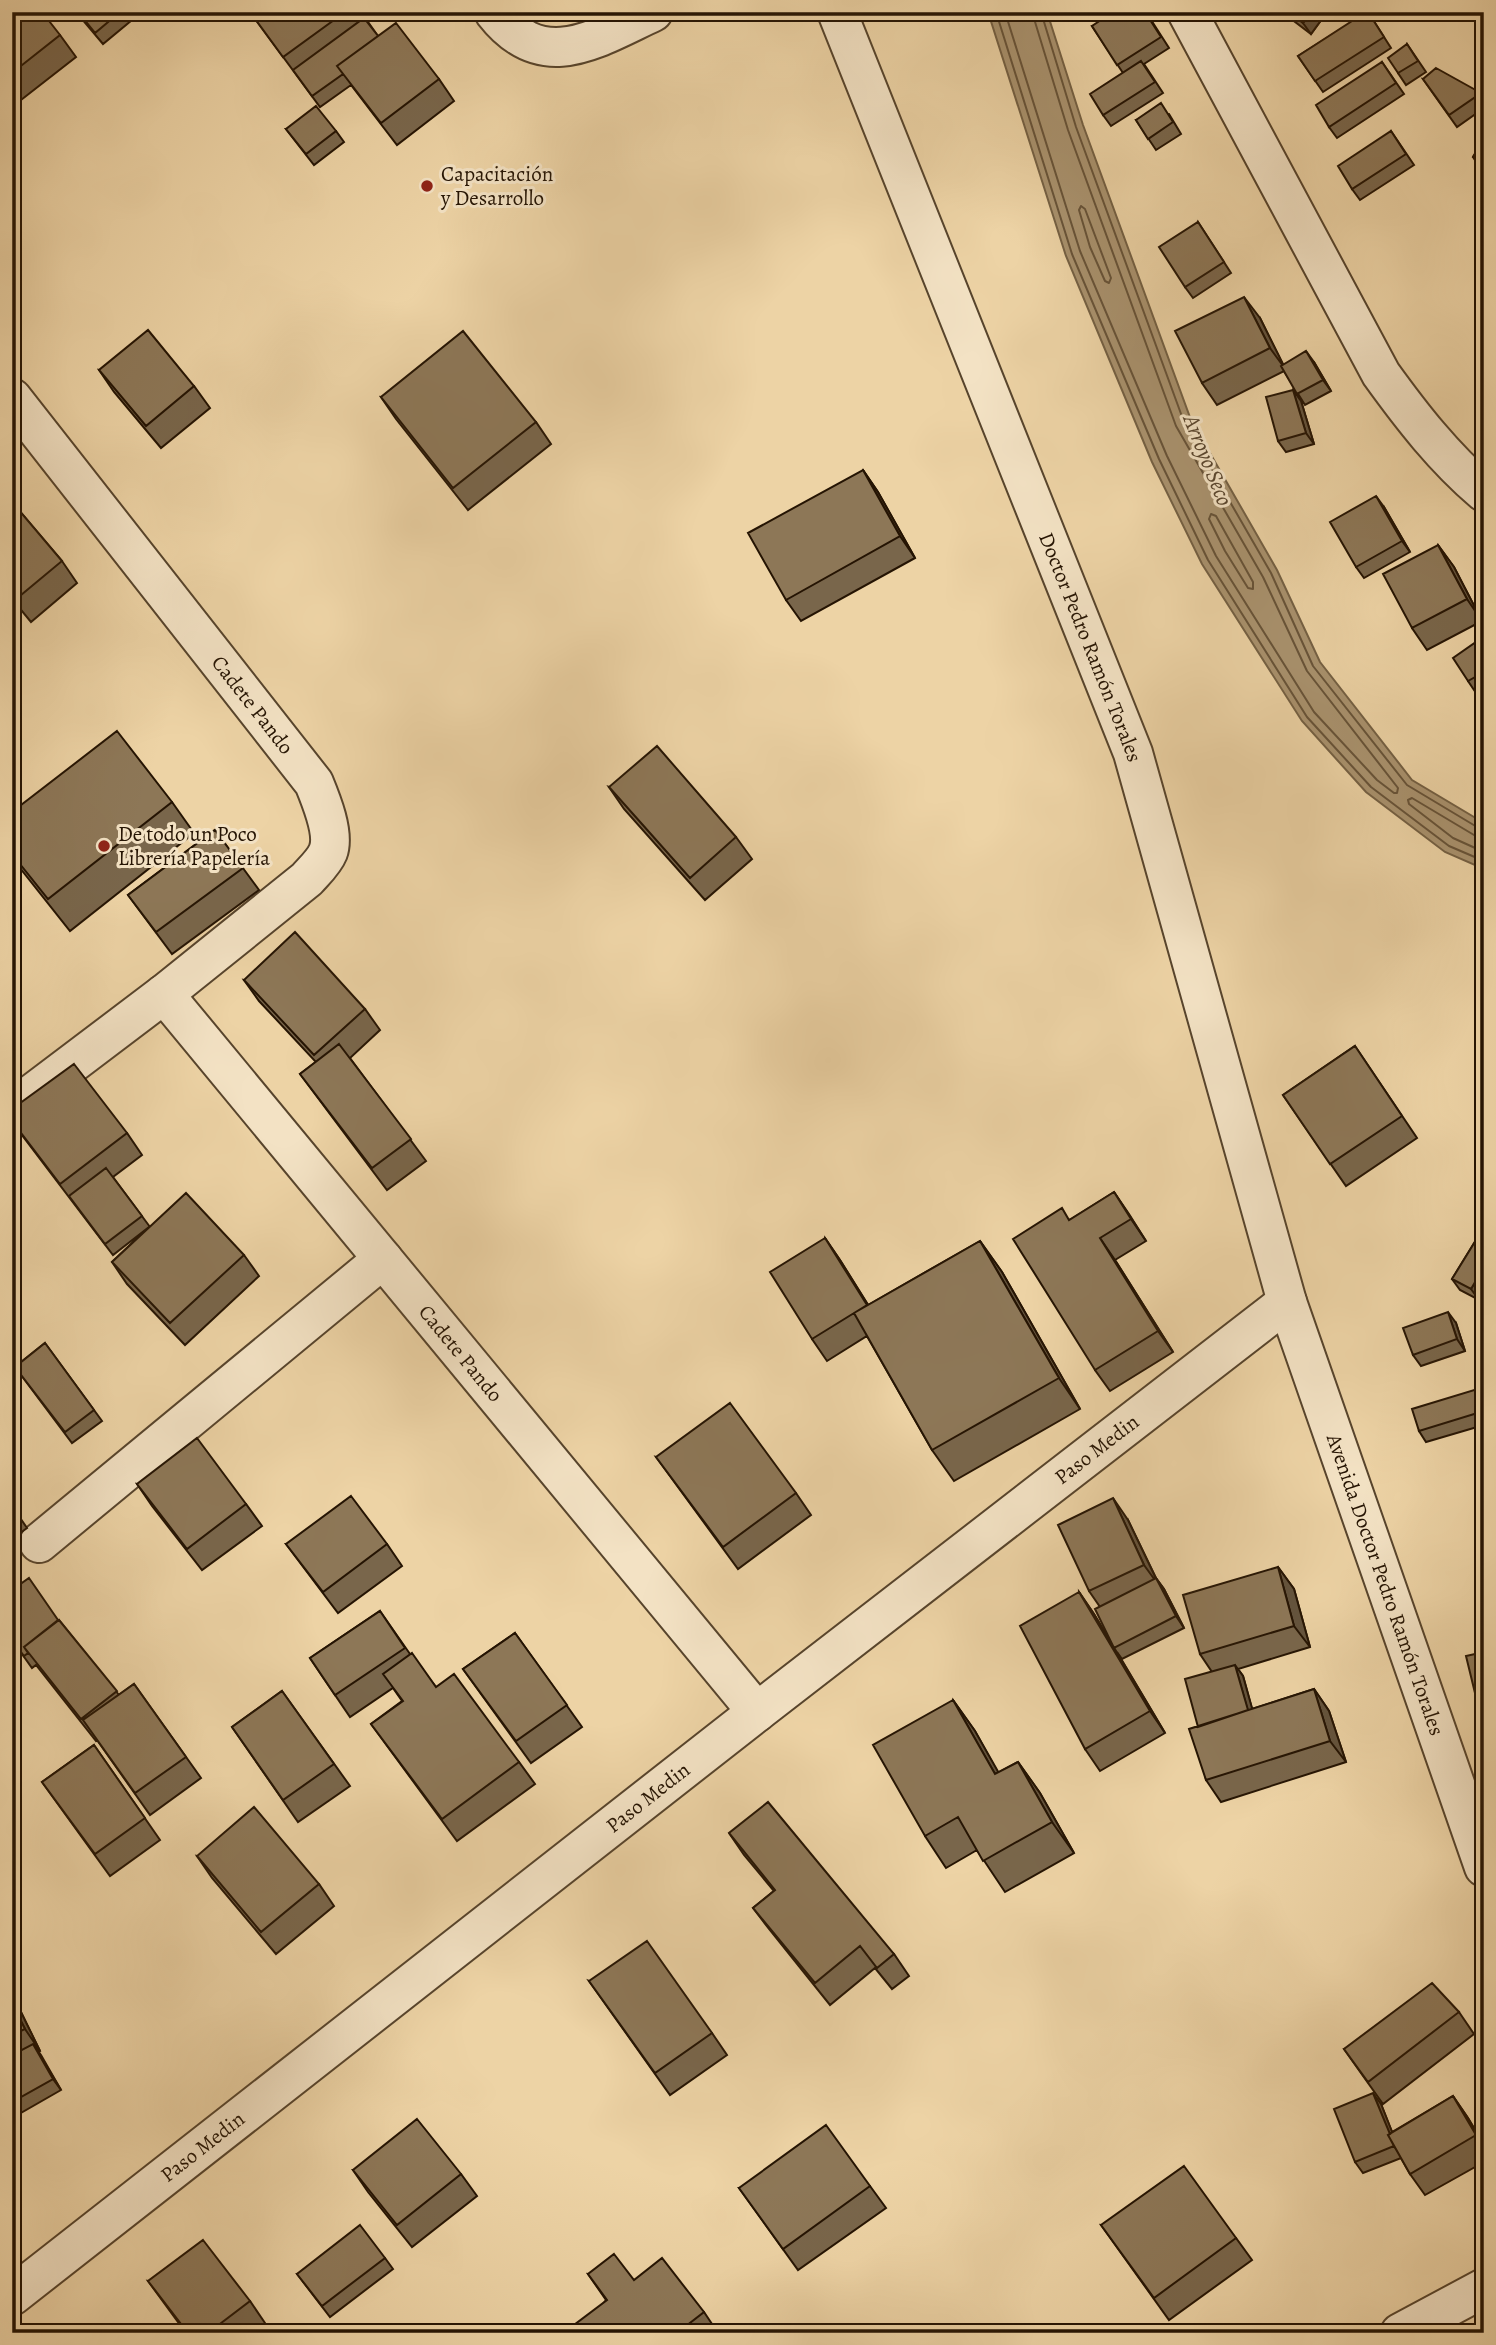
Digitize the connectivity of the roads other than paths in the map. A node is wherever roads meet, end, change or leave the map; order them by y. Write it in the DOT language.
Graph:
graph roads {
  1 [pos="494,12"];
  2 [pos="653,12"];
  3 [pos="837,12"];
  4 [pos="1187,12"];
  5 [pos="12,398"];
  6 [pos="1484,492"];
  7 [pos="164,994"];
  8 [pos="12,1109"];
  9 [pos="383,1259"];
  10 [pos="1287,1303"];
  11 [pos="39,1543"];
  12 [pos="757,1712"];
  13 [pos="1484,1867"];
  14 [pos="1484,2288"];
  15 [pos="12,2296"];
  16 [pos="1400,2333"];
  1 -- 2 [label="street"];
  3 -- 10 [label="street, Doctor Pedro Ramón Torales"];
  4 -- 6 [label="street"];
  5 -- 7 [label="street, Cadete Pando"];
  7 -- 8 [label="street, Cadete Pando"];
  7 -- 9 [label="street, Cadete Pando"];
  9 -- 11 [label="street"];
  9 -- 12 [label="street, Cadete Pando"];
  10 -- 12 [label="street, Paso Medin"];
  10 -- 13 [label="street, Avenida Doctor Pedro Ramón Torales"];
  12 -- 15 [label="street, Paso Medin"];
  14 -- 16 [label="street"];
}
